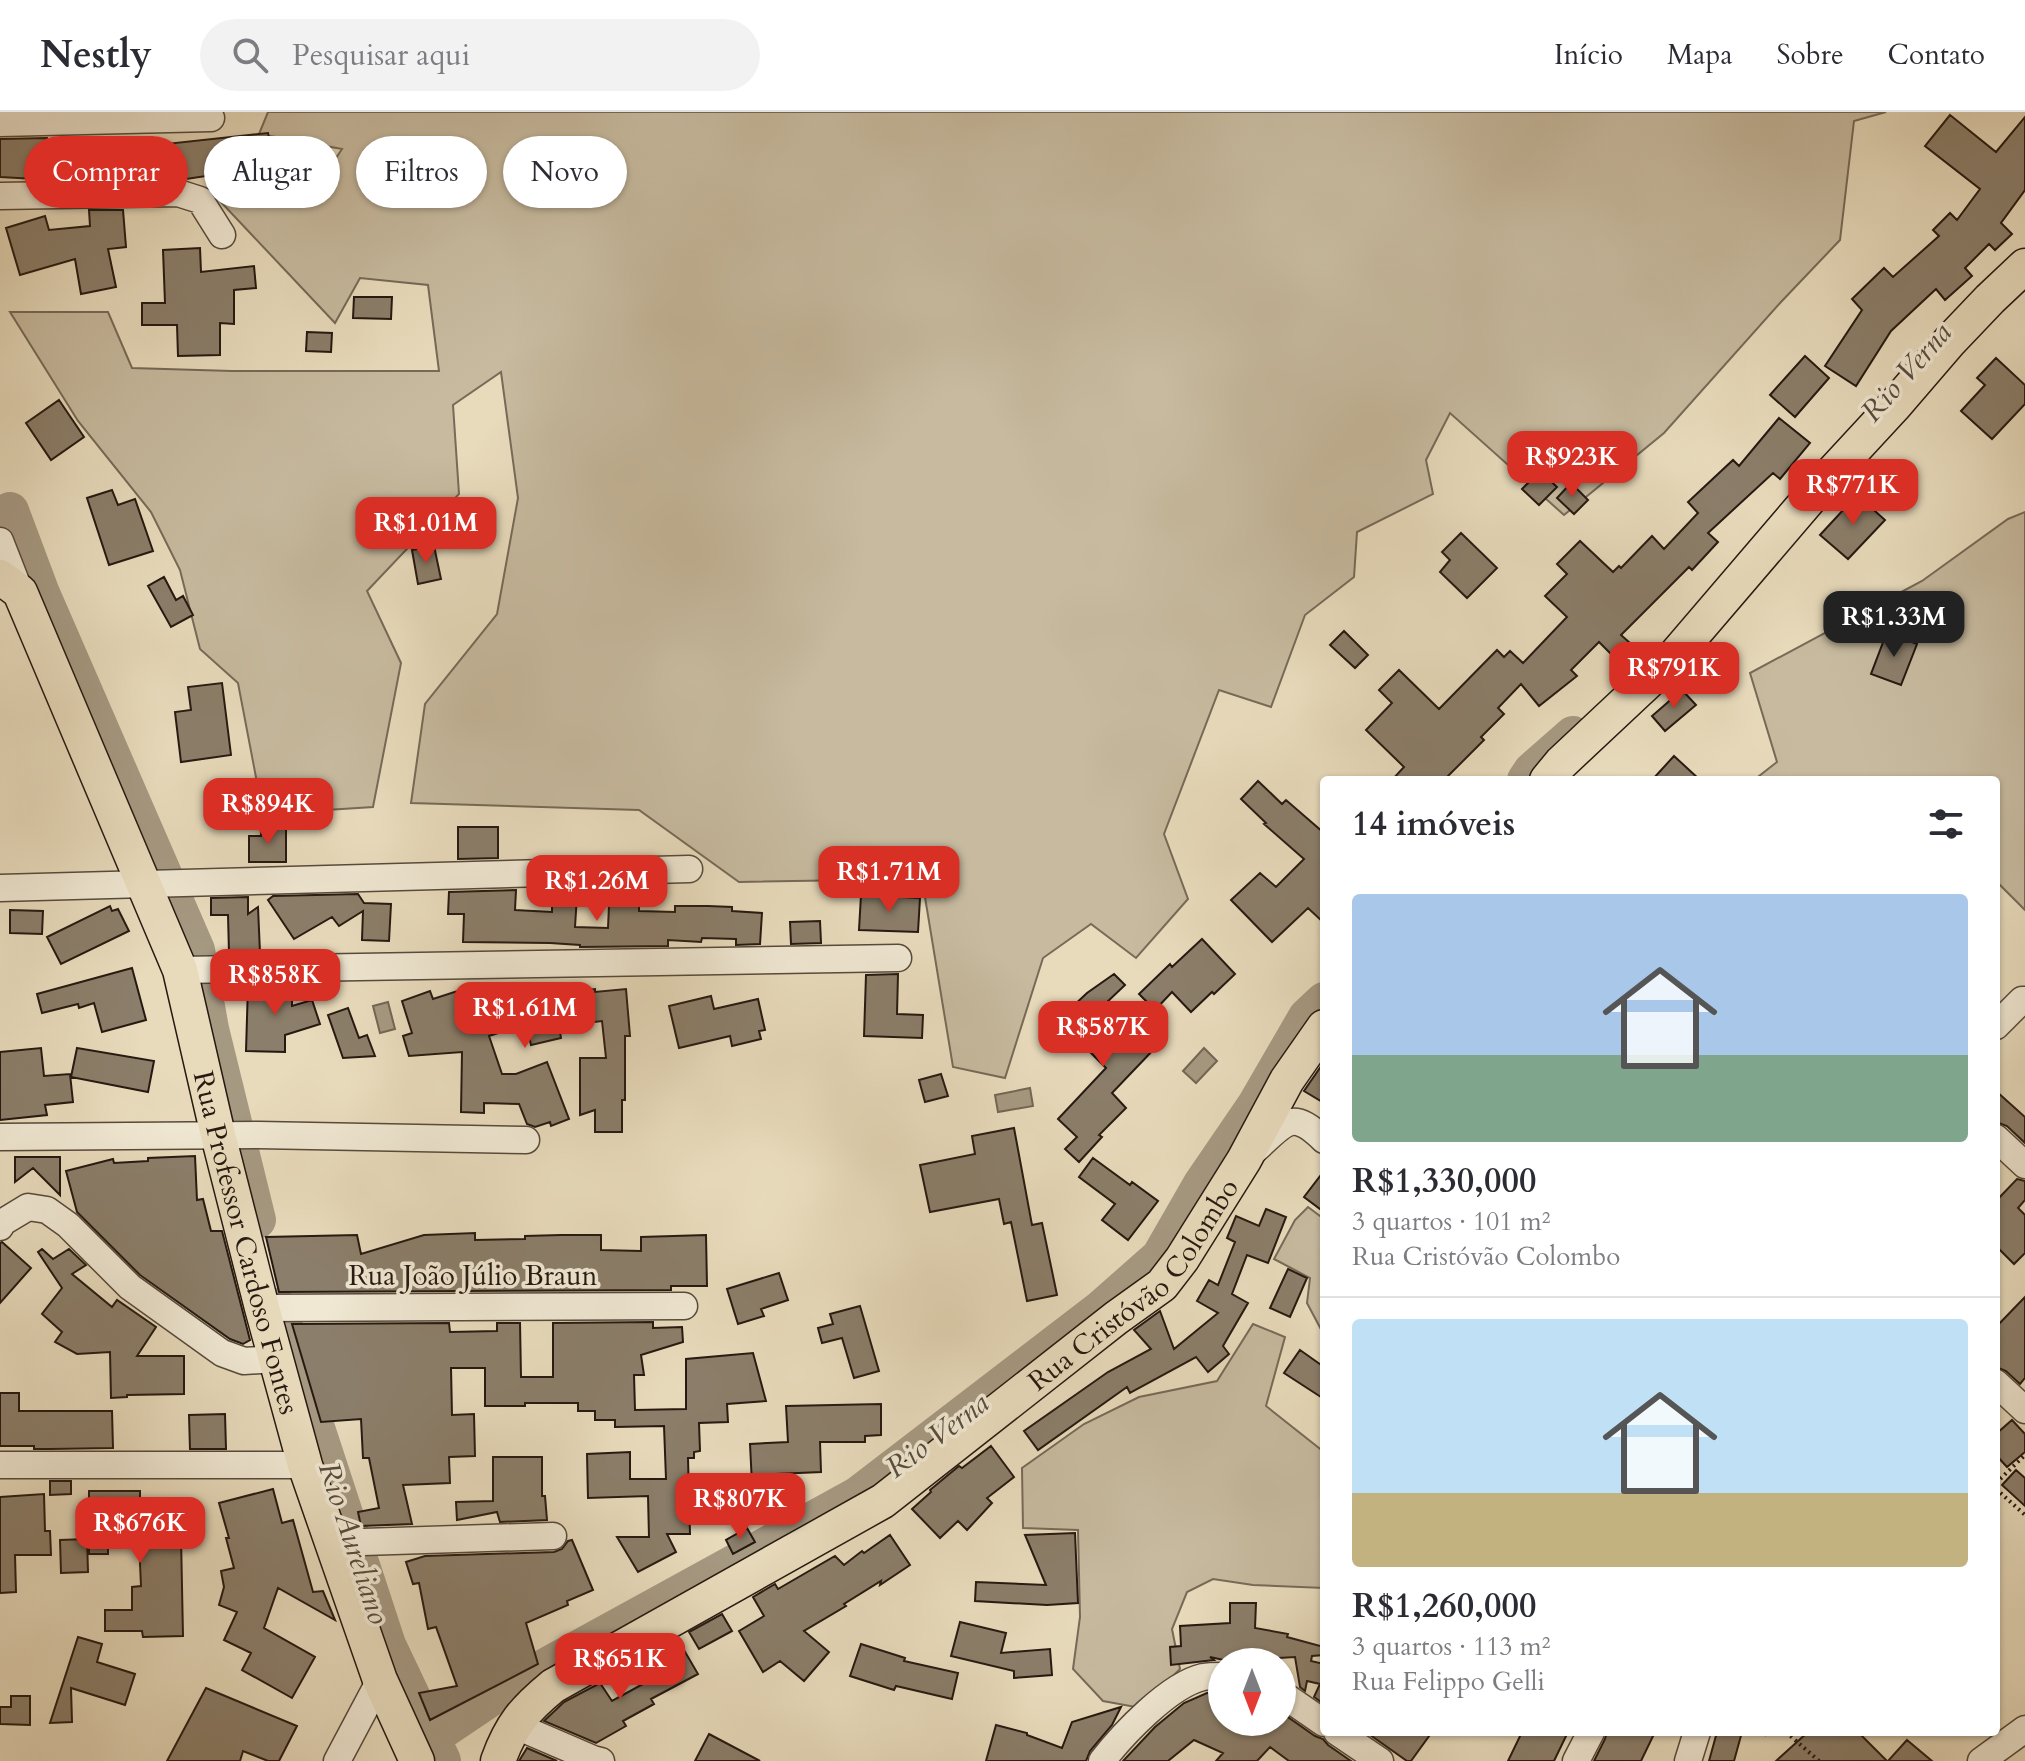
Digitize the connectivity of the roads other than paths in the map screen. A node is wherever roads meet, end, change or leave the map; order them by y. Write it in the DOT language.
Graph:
graph roads {
  1 [pos="211,118"];
  2 [pos="0,123"];
  3 [pos="0,196"];
  4 [pos="222,235"];
  5 [pos="2025,266"];
  6 [pos="0,541"];
  7 [pos="10,584"];
  8 [pos="1550,776"];
  9 [pos="689,869"];
  10 [pos="145,885"];
  11 [pos="0,888"];
  12 [pos="898,958"];
  13 [pos="180,970"];
  14 [pos="2025,1000"];
  15 [pos="2000,1022"];
  16 [pos="1320,1033"];
  17 [pos="218,1135"];
  18 [pos="0,1137"];
  19 [pos="1320,1137"];
  20 [pos="526,1140"];
  21 [pos="2000,1142"];
  22 [pos="1244,1160"];
  23 [pos="2025,1165"];
  24 [pos="0,1227"];
  25 [pos="684,1306"];
  26 [pos="262,1308"];
  27 [pos="275,1359"];
  28 [pos="2000,1387"];
  29 [pos="2025,1410"];
  30 [pos="0,1465"];
  31 [pos="305,1465"];
  32 [pos="553,1536"];
  33 [pos="332,1543"];
  34 [pos="1208,1677"];
  35 [pos="380,1680"];
  36 [pos="1296,1704"];
  37 [pos="1320,1720"];
  38 [pos="514,1725"];
  39 [pos="2025,1729"];
  40 [pos="1343,1736"];
  41 [pos="1589,1736"];
  42 [pos="1696,1736"];
  43 [pos="337,1761"];
  44 [pos="417,1761"];
  45 [pos="498,1761"];
  46 [pos="601,1761"];
  47 [pos="1102,1761"];
  48 [pos="1380,1761"];
  49 [pos="1576,1761"];
  50 [pos="1688,1761"];
  51 [pos="1981,1761"];
  1 -- 2 [label="street"];
  3 -- 4 [label="street"];
  5 -- 8 [label="main road"];
  6 -- 7 [label="street, Rua Professor Cardoso Fontes"];
  7 -- 10 [label="main road, Rua Professor Cardoso Fontes"];
  9 -- 10 [label="street"];
  10 -- 11 [label="street"];
  10 -- 13 [label="main road, Rua Professor Cardoso Fontes"];
  12 -- 13 [label="street"];
  13 -- 17 [label="main road, Rua Professor Cardoso Fontes"];
  14 -- 15 [label="street"];
  16 -- 22 [label="main road, Rua Cristóvão Colombo"];
  17 -- 18 [label="street"];
  17 -- 20 [label="street"];
  17 -- 26 [label="main road, Rua Professor Cardoso Fontes"];
  19 -- 22 [label="street"];
  21 -- 23 [label="street"];
  22 -- 38 [label="main road, Rua Cristóvão Colombo"];
  24 -- 27 [label="street"];
  25 -- 26 [label="street, Rua João Júlio Braun"];
  26 -- 27 [label="main road, Rua Professor Cardoso Fontes"];
  27 -- 31 [label="main road, Rua Professor Cardoso Fontes"];
  28 -- 29 [label="street"];
  30 -- 31 [label="street"];
  31 -- 33 [label="main road, Rua Professor Cardoso Fontes"];
  32 -- 33 [label="street"];
  33 -- 35 [label="main road, Rua Professor Cardoso Fontes"];
  34 -- 47 [label="street"];
  35 -- 43 [label="street"];
  35 -- 44 [label="main road, Rua Professor Cardoso Fontes"];
  36 -- 37 [label="street"];
  38 -- 45 [label="main road, Rua Cristóvão Colombo"];
  38 -- 46 [label="street"];
  39 -- 51 [label="street"];
  40 -- 48 [label="street"];
  41 -- 49 [label="street"];
  42 -- 50 [label="street"];
}
